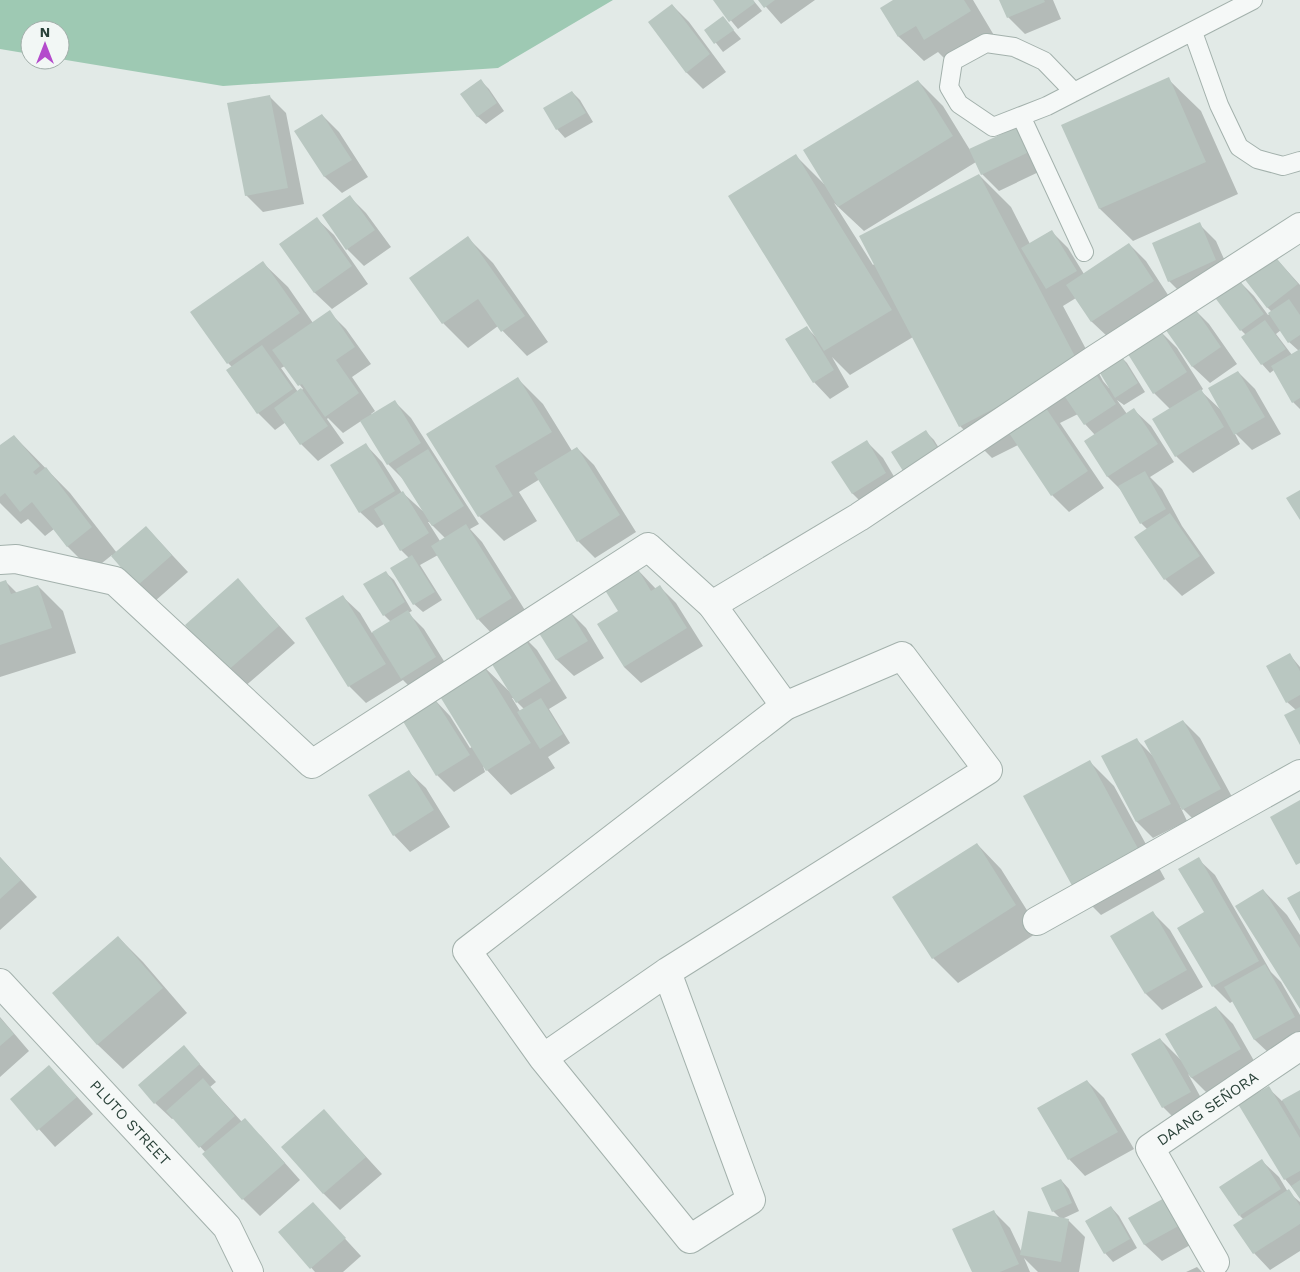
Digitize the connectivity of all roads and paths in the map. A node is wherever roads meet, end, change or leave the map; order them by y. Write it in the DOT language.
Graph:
graph roads {
  1 [pos="1253,0"];
  2 [pos="1193,32"];
  3 [pos="1074,92"];
  4 [pos="1021,116"];
  5 [pos="1300,161"];
  6 [pos="1300,227"];
  7 [pos="1084,252"];
  8 [pos="0,560"];
  9 [pos="712,605"];
  10 [pos="786,706"];
  11 [pos="1300,774"];
  12 [pos="1037,921"];
  13 [pos="667,972"];
  14 [pos="0,983"];
  15 [pos="1300,1046"];
  16 [pos="543,1058"];
  17 [pos="1215,1262"];
  18 [pos="249,1272"];
  1 -- 2 [label="lane"];
  2 -- 3 [label="lane"];
  2 -- 5 [label="lane"];
  3 -- 4 [label="lane"];
  3 -- 4 [label="lane"];
  4 -- 7 [label="lane"];
  6 -- 9 [label="street"];
  8 -- 9 [label="street"];
  9 -- 10 [label="street"];
  10 -- 13 [label="street"];
  10 -- 16 [label="street"];
  11 -- 12 [label="street"];
  13 -- 16 [label="street"];
  13 -- 16 [label="street"];
  14 -- 18 [label="street, PLUTO STREET"];
  15 -- 17 [label="street, DAANG SEÑORA"];
}
